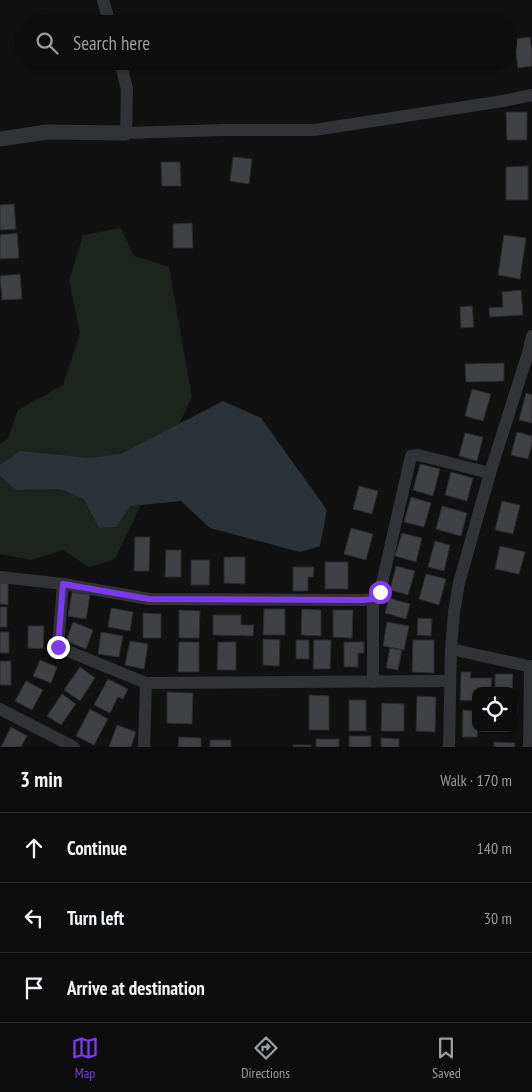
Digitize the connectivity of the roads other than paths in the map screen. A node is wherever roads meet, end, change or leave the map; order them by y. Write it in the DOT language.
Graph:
graph roads {
  1 [pos="104,0"];
  2 [pos="108,15"];
  3 [pos="122,70"];
  4 [pos="532,95"];
  5 [pos="126,133"];
  6 [pos="0,139"];
  7 [pos="532,336"];
  8 [pos="490,473"];
  9 [pos="0,577"];
  10 [pos="63,584"];
  11 [pos="373,599"];
  12 [pos="451,649"];
  13 [pos="531,667"];
  14 [pos="450,681"];
  15 [pos="373,682"];
  16 [pos="146,683"];
  17 [pos="0,709"];
  18 [pos="74,747"];
  19 [pos="144,747"];
  20 [pos="450,747"];
  21 [pos="529,747"];
  1 -- 2 [label="street"];
  3 -- 5 [label="street"];
  4 -- 5 [label="street"];
  5 -- 6 [label="street"];
  7 -- 8 [label="street"];
  8 -- 11 [label="street"];
  8 -- 12 [label="street"];
  9 -- 10 [label="street"];
  10 -- 11 [label="street"];
  10 -- 16 [label="street"];
  11 -- 15 [label="street"];
  12 -- 13 [label="street"];
  12 -- 14 [label="street"];
  13 -- 21 [label="street"];
  14 -- 15 [label="street"];
  14 -- 20 [label="street"];
  15 -- 16 [label="street"];
  16 -- 19 [label="street"];
  17 -- 18 [label="street"];
}
